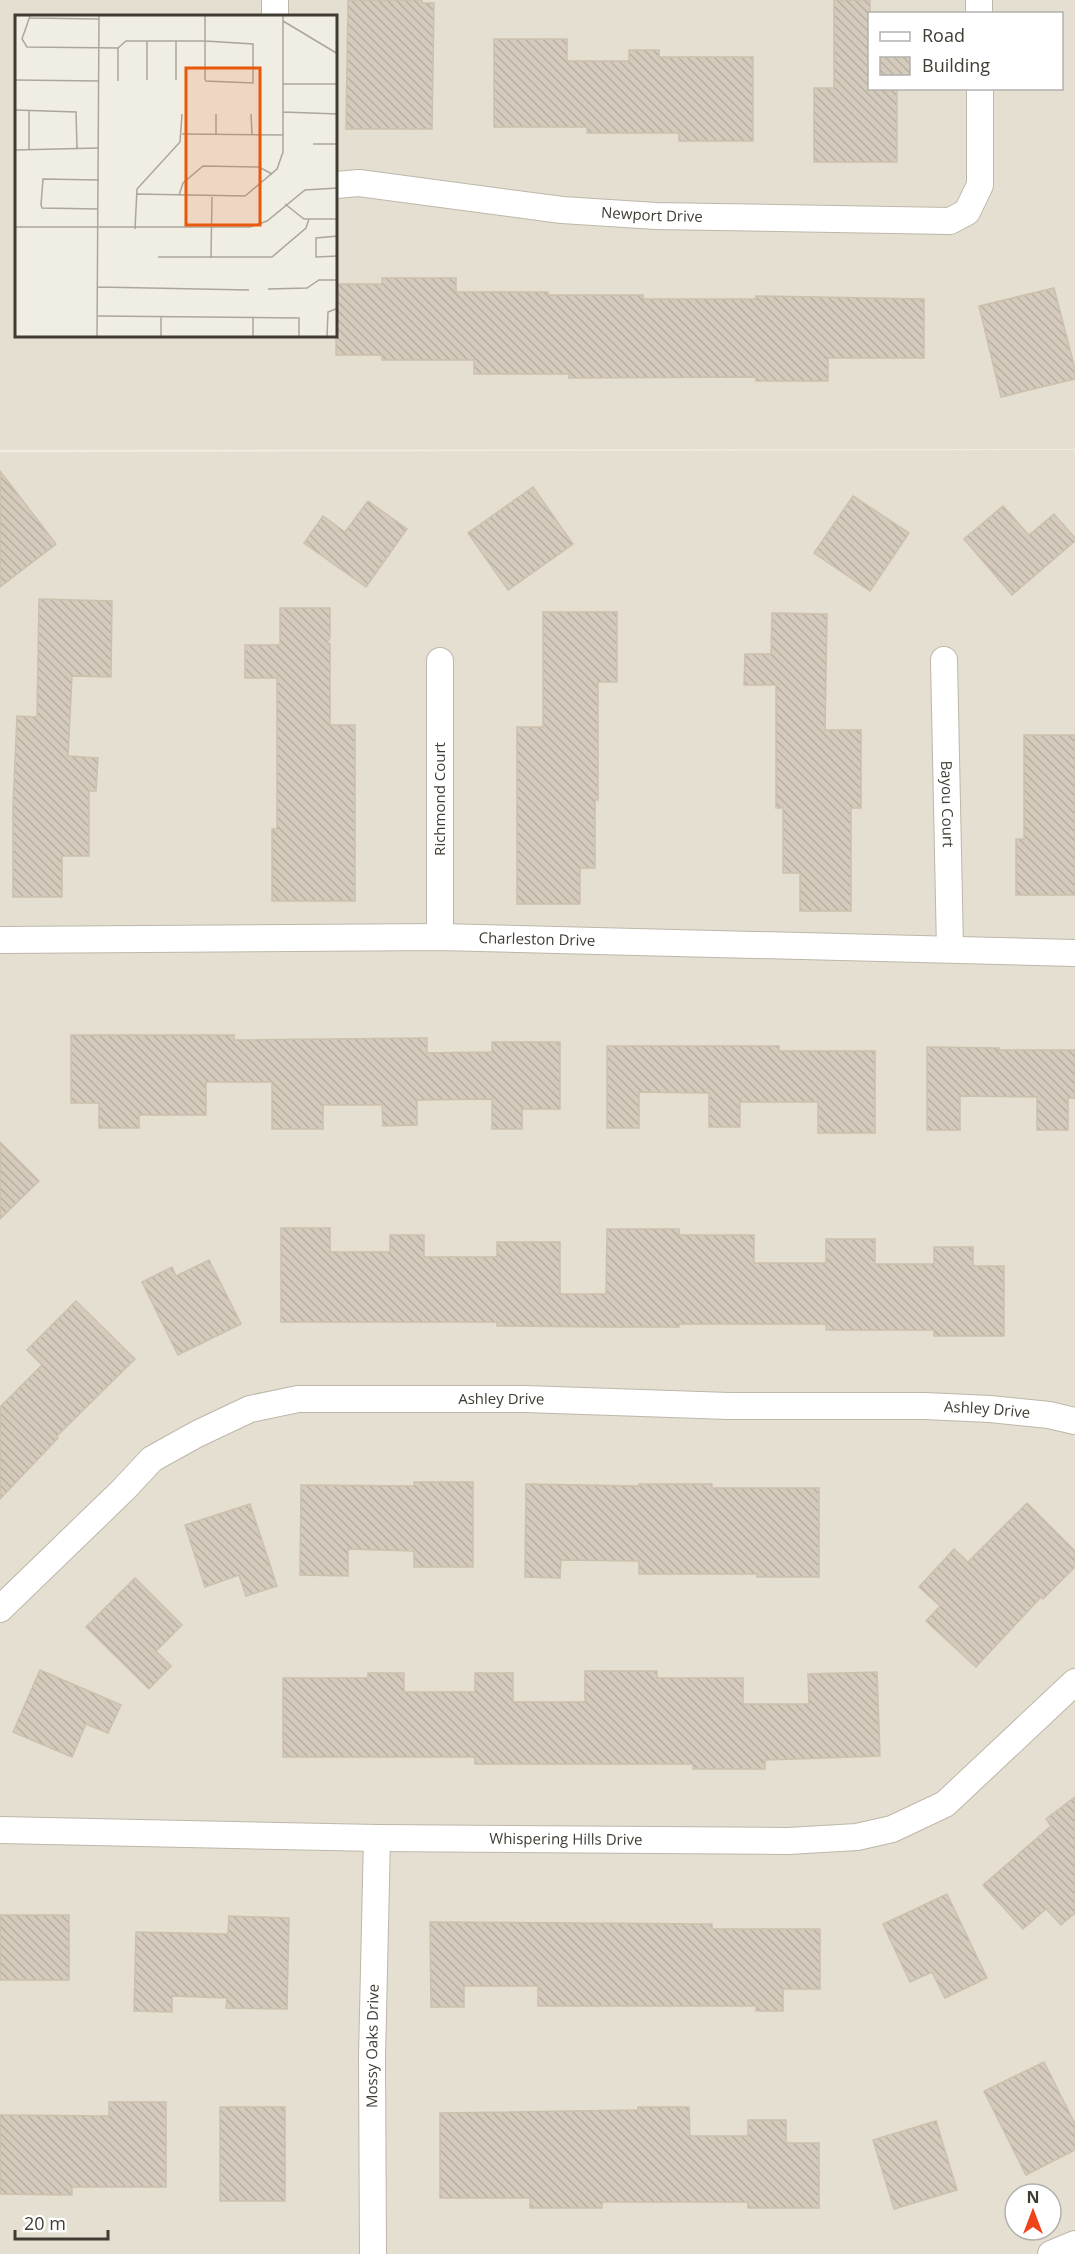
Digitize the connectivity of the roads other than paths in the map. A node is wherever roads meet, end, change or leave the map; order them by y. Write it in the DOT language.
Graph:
graph roads {
  1 [pos="275,0"];
  2 [pos="274,15"];
  3 [pos="980,90"];
  4 [pos="338,185"];
  5 [pos="944,660"];
  6 [pos="440,661"];
  7 [pos="441,937"];
  8 [pos="0,940"];
  9 [pos="950,949"];
  10 [pos="1075,953"];
  11 [pos="1075,1421"];
  12 [pos="0,1609"];
  13 [pos="1075,1682"];
  14 [pos="0,1830"];
  15 [pos="377,1838"];
  16 [pos="1075,2244"];
  17 [pos="373,2254"];
  18 [pos="1051,2254"];
  1 -- 2 [label="street"];
  3 -- 4 [label="street, Newport Drive"];
  5 -- 9 [label="street, Bayou Court"];
  6 -- 7 [label="street, Richmond Court"];
  7 -- 8 [label="street, Charleston Drive"];
  7 -- 9 [label="street, Charleston Drive"];
  9 -- 10 [label="street, Charleston Drive"];
  11 -- 12 [label="street, Ashley Drive"];
  13 -- 15 [label="street, Whispering Hills Drive"];
  14 -- 15 [label="street, Whispering Hills Drive"];
  15 -- 17 [label="street, Mossy Oaks Drive"];
  16 -- 18 [label="street"];
}
